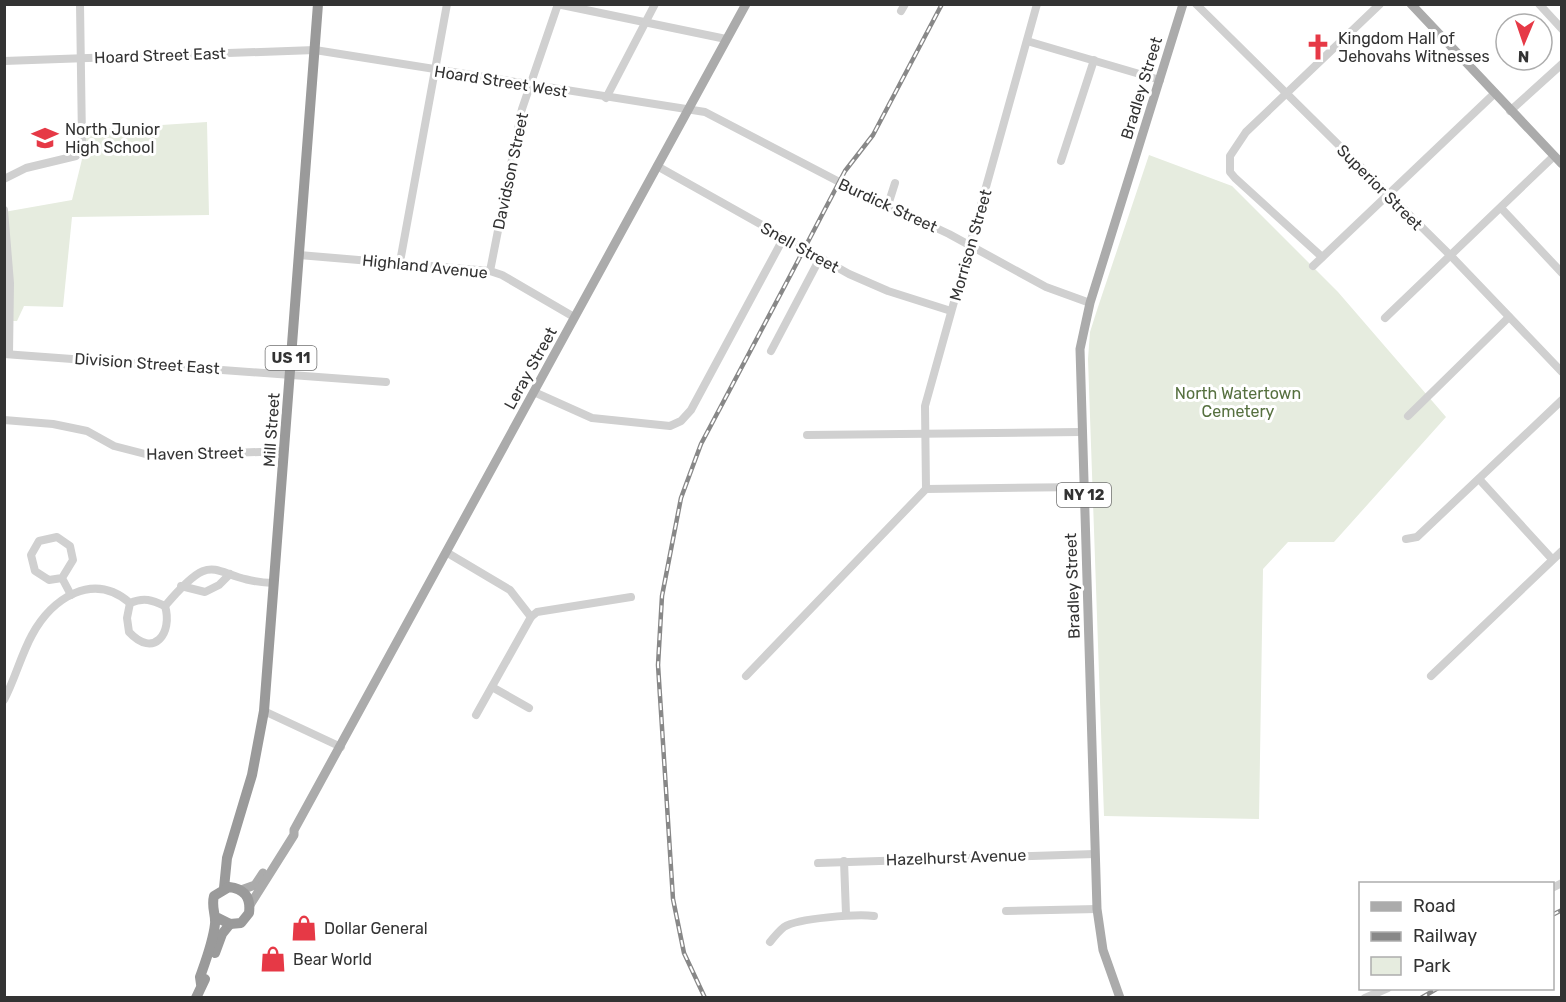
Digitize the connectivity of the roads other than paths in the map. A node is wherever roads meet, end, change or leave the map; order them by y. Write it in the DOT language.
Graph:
graph roads {
  1 [pos="81,4"];
  2 [pos="318,4"];
  3 [pos="447,4"];
  4 [pos="655,4"];
  5 [pos="746,4"];
  6 [pos="1037,4"];
  7 [pos="1183,4"];
  8 [pos="1196,4"];
  9 [pos="1380,4"];
  10 [pos="1411,4"];
  11 [pos="1539,4"];
  12 [pos="557,5"];
  13 [pos="646,22"];
  14 [pos="1562,30"];
  15 [pos="726,39"];
  16 [pos="1027,42"];
  17 [pos="315,50"];
  18 [pos="81,58"];
  19 [pos="1094,60"];
  20 [pos="4,61"];
  21 [pos="1562,64"];
  22 [pos="435,70"];
  23 [pos="1160,80"];
  24 [pos="530,86"];
  25 [pos="1285,93"];
  26 [pos="1495,93"];
  27 [pos="606,98"];
  28 [pos="687,111"];
  29 [pos="1510,111"];
  30 [pos="1554,156"];
  31 [pos="1060,161"];
  32 [pos="1562,164"];
  33 [pos="657,166"];
  34 [pos="4,179"];
  35 [pos="895,183"];
  36 [pos="1389,195"];
  37 [pos="888,205"];
  38 [pos="1501,208"];
  39 [pos="5,210"];
  40 [pos="783,238"];
  41 [pos="970,245"];
  42 [pos="299,255"];
  43 [pos="1450,256"];
  44 [pos="1322,257"];
  45 [pos="820,258"];
  46 [pos="400,262"];
  47 [pos="1313,266"];
  48 [pos="490,271"];
  49 [pos="1562,273"];
  50 [pos="1090,303"];
  51 [pos="951,310"];
  52 [pos="574,317"];
  53 [pos="1509,317"];
  54 [pos="1385,318"];
  55 [pos="771,351"];
  56 [pos="7,354"];
  57 [pos="1562,372"];
  58 [pos="290,375"];
  59 [pos="386,382"];
  60 [pos="534,392"];
  61 [pos="1562,400"];
  62 [pos="1408,416"];
  63 [pos="4,420"];
  64 [pos="1081,432"];
  65 [pos="924,434"];
  66 [pos="807,435"];
  67 [pos="284,451"];
  68 [pos="1479,479"];
  69 [pos="1084,487"];
  70 [pos="926,489"];
  71 [pos="1406,539"];
  72 [pos="1562,550"];
  73 [pos="446,552"];
  74 [pos="1552,559"];
  75 [pos="230,574"];
  76 [pos="62,578"];
  77 [pos="274,583"];
  78 [pos="182,586"];
  79 [pos="71,595"];
  80 [pos="631,597"];
  81 [pos="130,603"];
  82 [pos="165,606"];
  83 [pos="531,617"];
  84 [pos="746,676"];
  85 [pos="1431,676"];
  86 [pos="492,687"];
  87 [pos="4,700"];
  88 [pos="529,708"];
  89 [pos="264,711"];
  90 [pos="476,715"];
  91 [pos="341,747"];
  92 [pos="294,830"];
  93 [pos="1095,854"];
  94 [pos="844,861"];
  95 [pos="818,863"];
  96 [pos="233,888"];
  97 [pos="250,905"];
  98 [pos="1097,909"];
  99 [pos="1006,910"];
  100 [pos="846,914"];
  101 [pos="874,916"];
  102 [pos="216,917"];
  103 [pos="230,924"];
  104 [pos="771,942"];
  105 [pos="201,984"];
  106 [pos="1383,990"];
  107 [pos="196,998"];
  108 [pos="1120,998"];
  109 [pos="1365,998"];
  1 -- 18 [label="street"];
  2 -- 17 [label="highway, Mill Street / US 11"];
  3 -- 22 [label="street"];
  4 -- 13 [label="street"];
  5 -- 15 [label="main road, Leray Street"];
  6 -- 16 [label="street, Morrison Street"];
  7 -- 23 [label="main road, Bradley Street / NY 12"];
  8 -- 25 [label="street, Superior Street"];
  9 -- 25 [label="street"];
  10 -- 26 [label="main road"];
  11 -- 14 [label="street"];
  12 -- 13 [label="street"];
  12 -- 24 [label="street, Davidson Street"];
  13 -- 15 [label="street"];
  13 -- 27 [label="street"];
  15 -- 28 [label="main road, Leray Street"];
  16 -- 19 [label="street"];
  16 -- 41 [label="street, Morrison Street"];
  17 -- 18 [label="street, Hoard Street East"];
  17 -- 22 [label="street, Hoard Street West"];
  17 -- 42 [label="highway, Mill Street / US 11"];
  18 -- 20 [label="street, Hoard Street East"];
  18 -- 34 [label="street"];
  19 -- 23 [label="street"];
  19 -- 31 [label="street"];
  21 -- 29 [label="street"];
  22 -- 24 [label="street, Hoard Street West"];
  22 -- 46 [label="street"];
  23 -- 50 [label="main road, Bradley Street / NY 12"];
  24 -- 27 [label="street, Hoard Street West"];
  24 -- 48 [label="street, Davidson Street"];
  25 -- 36 [label="street, Superior Street"];
  25 -- 44 [label="street"];
  26 -- 29 [label="main road"];
  26 -- 36 [label="street"];
  27 -- 28 [label="street, Hoard Street West"];
  28 -- 33 [label="main road, Leray Street"];
  28 -- 37 [label="street, Burdick Street"];
  29 -- 30 [label="main road"];
  30 -- 32 [label="main road"];
  30 -- 38 [label="street"];
  33 -- 40 [label="street, Snell Street"];
  33 -- 52 [label="main road, Leray Street"];
  35 -- 37 [label="street"];
  36 -- 43 [label="street, Superior Street"];
  36 -- 44 [label="street"];
  37 -- 41 [label="street, Burdick Street"];
  38 -- 43 [label="street"];
  38 -- 49 [label="street"];
  39 -- 56 [label="street"];
  40 -- 45 [label="street, Snell Street"];
  40 -- 60 [label="street"];
  41 -- 50 [label="street, Burdick Street"];
  41 -- 51 [label="street, Morrison Street"];
  42 -- 46 [label="street, Highland Avenue"];
  42 -- 58 [label="highway, Mill Street / US 11"];
  43 -- 53 [label="street, Superior Street"];
  43 -- 54 [label="street"];
  44 -- 47 [label="street"];
  45 -- 51 [label="street, Snell Street"];
  45 -- 55 [label="street"];
  46 -- 48 [label="street, Highland Avenue"];
  48 -- 52 [label="street, Highland Avenue"];
  50 -- 64 [label="main road, Bradley Street / NY 12"];
  51 -- 65 [label="street, Morrison Street"];
  52 -- 60 [label="main road, Leray Street"];
  53 -- 57 [label="street, Superior Street"];
  53 -- 62 [label="street"];
  56 -- 58 [label="street, Division Street East"];
  58 -- 59 [label="street, Division Street East"];
  58 -- 67 [label="highway, Mill Street / US 11"];
  60 -- 73 [label="main road, Leray Street"];
  61 -- 68 [label="street"];
  63 -- 67 [label="street, Haven Street"];
  64 -- 65 [label="street"];
  64 -- 69 [label="main road, Bradley Street / NY 12"];
  65 -- 66 [label="street"];
  65 -- 70 [label="street, Morrison Street"];
  67 -- 77 [label="highway, Mill Street / US 11"];
  68 -- 71 [label="street"];
  68 -- 74 [label="street"];
  69 -- 70 [label="street"];
  69 -- 93 [label="main road, Bradley Street / NY 12"];
  70 -- 84 [label="street"];
  72 -- 74 [label="street"];
  73 -- 83 [label="street"];
  73 -- 91 [label="main road, Leray Street"];
  74 -- 85 [label="street"];
  75 -- 77 [label="street"];
  75 -- 78 [label="street"];
  75 -- 78 [label="street"];
  76 -- 76 [label="street"];
  76 -- 79 [label="street"];
  77 -- 89 [label="highway, Mill Street / US 11"];
  78 -- 82 [label="street"];
  79 -- 81 [label="street"];
  79 -- 87 [label="street"];
  80 -- 83 [label="street"];
  81 -- 82 [label="street"];
  81 -- 82 [label="street"];
  83 -- 86 [label="street"];
  86 -- 88 [label="street"];
  86 -- 90 [label="street"];
  89 -- 91 [label="street"];
  89 -- 96 [label="highway, Mill Street / US 11"];
  91 -- 92 [label="main road, Leray Street"];
  92 -- 96 [label="main road"];
  92 -- 97 [label="main road"];
  93 -- 94 [label="street, Hazelhurst Avenue"];
  93 -- 98 [label="main road, Bradley Street / NY 12"];
  94 -- 95 [label="street, Hazelhurst Avenue"];
  94 -- 100 [label="street"];
  96 -- 97 [label="highway"];
  96 -- 102 [label="highway"];
  97 -- 103 [label="highway"];
  98 -- 99 [label="street"];
  98 -- 108 [label="main road, Bradley Street / NY 12"];
  100 -- 101 [label="street"];
  100 -- 104 [label="street"];
  102 -- 103 [label="highway"];
  102 -- 105 [label="highway"];
  103 -- 105 [label="highway"];
  105 -- 107 [label="highway"];
  106 -- 109 [label="street"];
}
